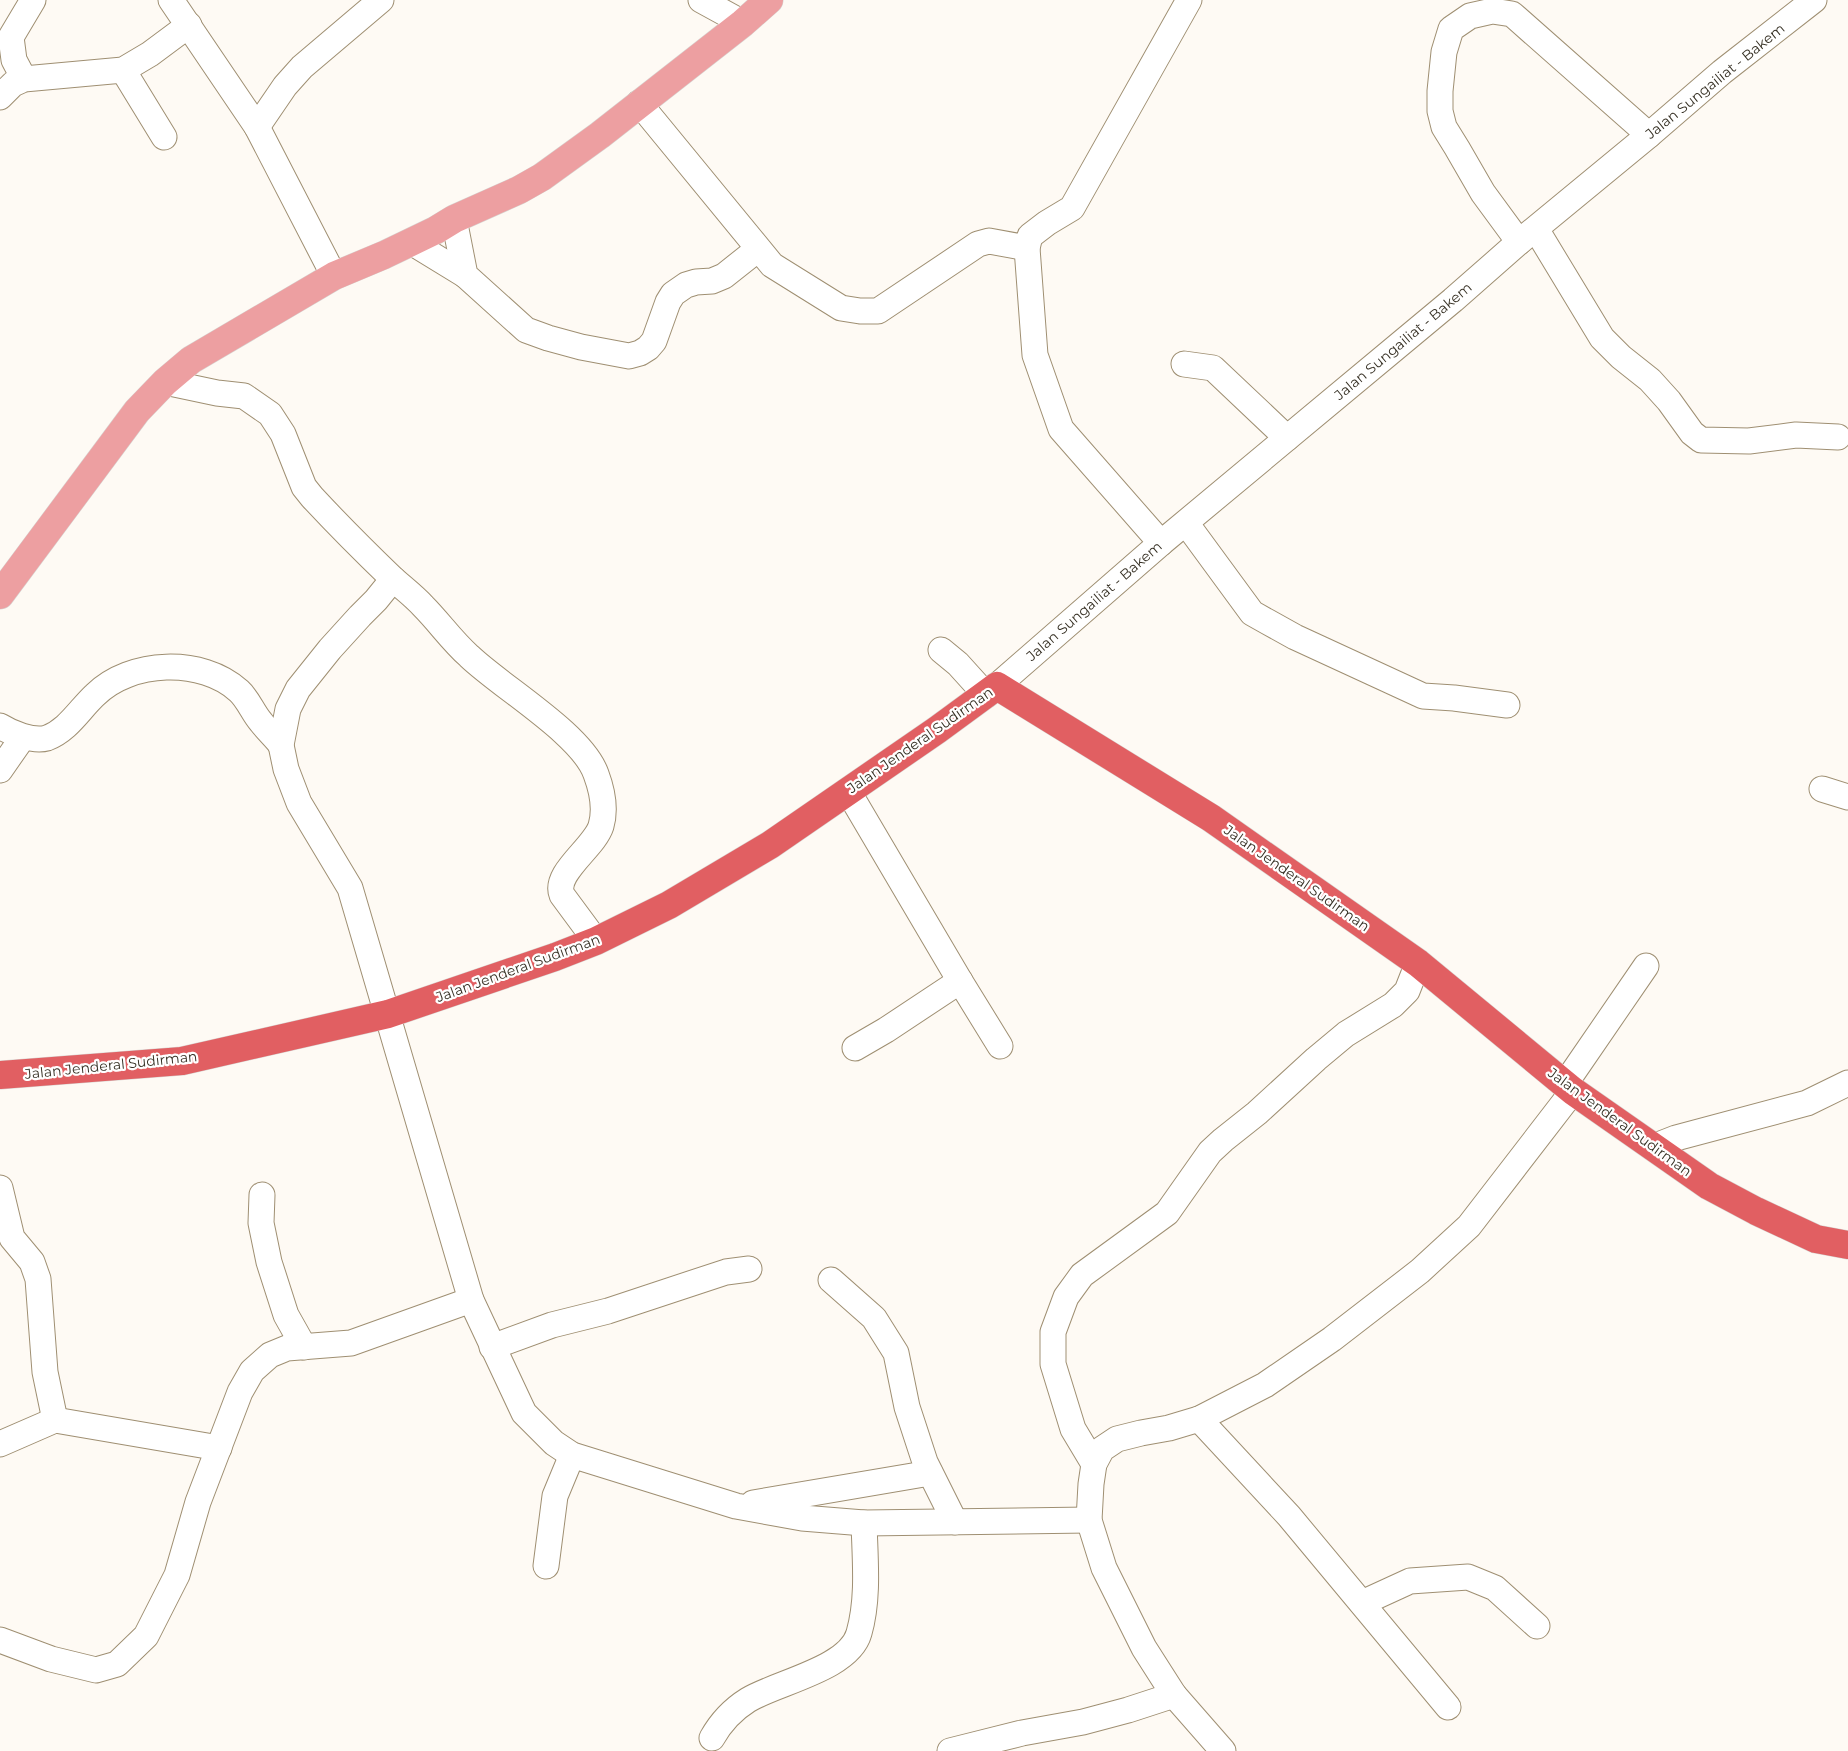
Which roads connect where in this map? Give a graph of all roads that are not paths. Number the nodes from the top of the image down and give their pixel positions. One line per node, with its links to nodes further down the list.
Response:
1 (33, 0): 11 (street)
2 (171, 0): 9 (street)
3 (381, 0): 14 (street)
4 (700, 0): 8 (street)
5 (769, 0): 8 (main road)
6 (1189, 0): 20 (street)
7 (1814, 0): 15 (street, Jalan Sungailiat - Bakem)
8 (743, 23): 13 (main road)
9 (189, 25): 10 (street); 14 (street)
10 (122, 70): 11 (street); 16 (street)
11 (24, 78): 12 (street)
12 (0, 97)
13 (639, 103): 17 (main road); 21 (street)
14 (257, 127): 23 (street)
15 (1649, 135): 18 (street, Jalan Sungailiat - Bakem); 18 (street)
16 (164, 138)
17 (454, 219): 19 (main road); 22 (street)
18 (1527, 235): 26 (street, Jalan Sungailiat - Bakem); 27 (street)
19 (411, 242): 22 (street); 23 (main road)
20 (1027, 248): 21 (street); 29 (street)
21 (758, 249): 22 (street)
22 (465, 275)
23 (334, 276): 25 (main road)
24 (1184, 364): 26 (street)
25 (165, 382): 30 (street); 31 (main road)
26 (1287, 438): 28 (street, Jalan Sungailiat - Bakem)
27 (1838, 438)
28 (1186, 523): 29 (street, Jalan Sungailiat - Bakem); 34 (street)
29 (1161, 543): 33 (street, Jalan Sungailiat - Bakem)
30 (393, 579): 37 (street); 42 (street)
31 (0, 594)
32 (941, 650): 33 (street)
33 (991, 690): 40 (highway, Jalan Jenderal Sudirman); 43 (highway, Jalan Jenderal Sudirman)
34 (1507, 705)
35 (0, 726): 36 (street)
36 (23, 737): 37 (street); 38 (street)
37 (281, 745): 46 (street)
38 (0, 770)
39 (1822, 789): 41 (street)
40 (848, 791): 42 (highway, Jalan Jenderal Sudirman); 45 (street)
41 (1848, 797)
42 (596, 941): 46 (highway, Jalan Jenderal Sudirman)
43 (1418, 963): 51 (highway, Jalan Jenderal Sudirman); 66 (street)
44 (1646, 966): 51 (street)
45 (960, 981): 47 (street); 48 (street)
46 (388, 1014): 49 (highway, Jalan Jenderal Sudirman); 58 (street)
47 (1000, 1046)
48 (855, 1048)
49 (0, 1075)
50 (1848, 1083): 52 (street)
51 (1569, 1087): 52 (highway, Jalan Jenderal Sudirman); 61 (street)
52 (1654, 1147): 55 (highway, Jalan Jenderal Sudirman)
53 (0, 1188): 62 (street)
54 (262, 1195): 59 (street)
55 (1848, 1245)
56 (749, 1269): 60 (street)
57 (831, 1280): 67 (street)
58 (470, 1300): 59 (street); 60 (street)
59 (304, 1347): 64 (street)
60 (492, 1347): 65 (street)
61 (1199, 1419): 66 (street); 73 (street)
62 (55, 1420): 63 (street); 64 (street)
63 (0, 1444)
64 (219, 1448): 75 (street)
65 (572, 1456): 68 (street); 72 (street)
66 (1094, 1464): 69 (street)
67 (930, 1473): 68 (street); 70 (street)
68 (736, 1506): 71 (street)
69 (1089, 1520): 70 (street); 76 (street)
70 (954, 1522): 71 (street)
71 (864, 1523): 78 (street)
72 (546, 1566)
73 (1362, 1603): 74 (street); 77 (street)
74 (1537, 1626)
75 (0, 1640)
76 (1174, 1695): 79 (street); 80 (street)
77 (1448, 1707)
78 (712, 1738)
79 (950, 1751)
80 (1223, 1751)

